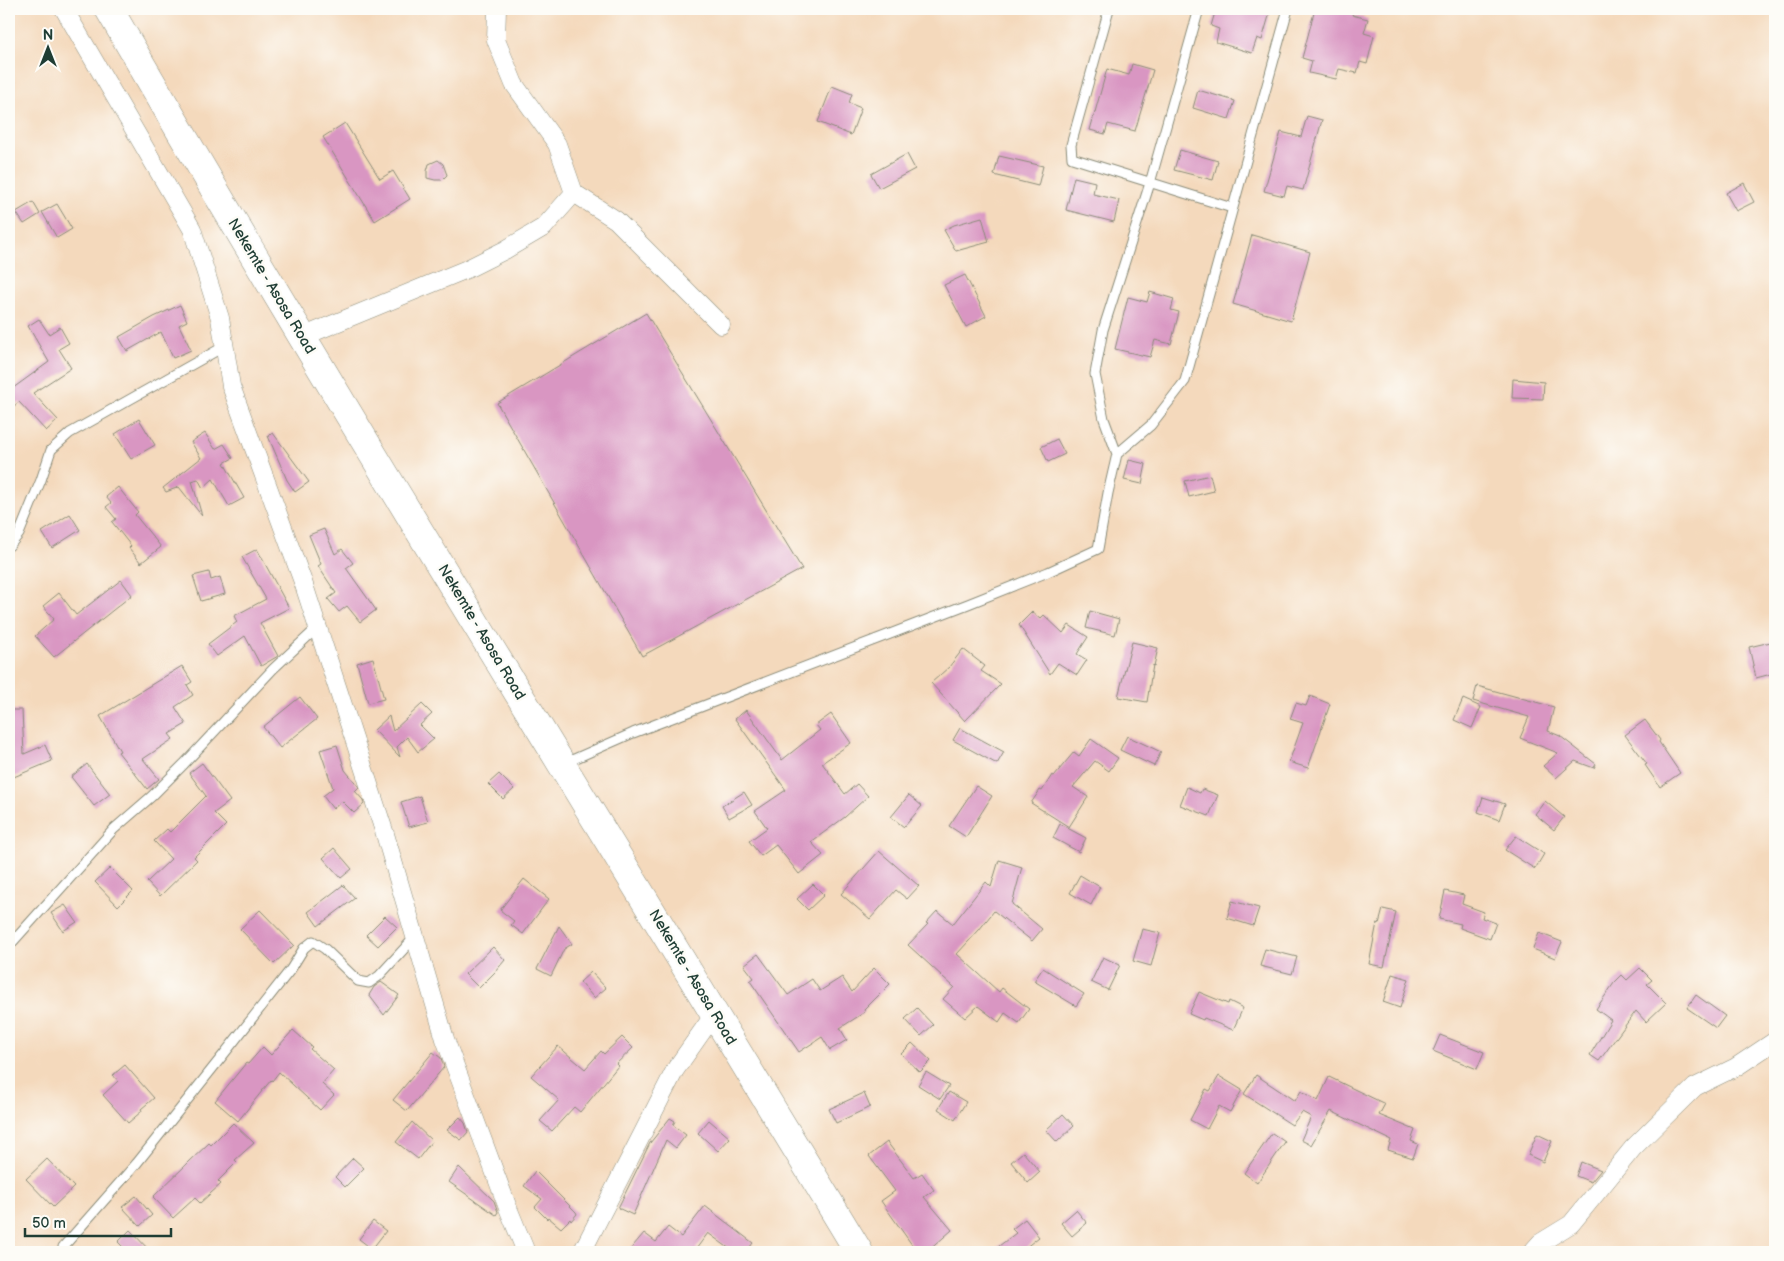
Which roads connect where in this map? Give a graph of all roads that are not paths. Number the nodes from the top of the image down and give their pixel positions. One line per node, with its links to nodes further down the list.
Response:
1 (64, 9): 12 (street)
2 (109, 9): 11 (highway, Nekemte - Asosa Road)
3 (497, 9): 8 (street)
4 (1109, 9): 7 (lane)
5 (1199, 9): 7 (lane)
6 (1288, 9): 9 (lane)
7 (1150, 183): 9 (lane); 13 (lane)
8 (574, 193): 10 (street); 11 (street)
9 (1232, 208): 13 (lane)
10 (721, 325)
11 (302, 337): 16 (highway, Nekemte - Asosa Road)
12 (225, 346): 14 (lane); 15 (street)
13 (1117, 454): 16 (lane)
14 (9, 546)
15 (318, 627): 17 (street); 18 (lane)
16 (563, 764): 19 (highway, Nekemte - Asosa Road)
17 (415, 937): 21 (lane); 22 (street)
18 (9, 946)
19 (715, 1014): 23 (street); 24 (highway, Nekemte - Asosa Road)
20 (1775, 1041): 25 (street)
21 (63, 1246)
22 (526, 1252)
23 (582, 1252)
24 (859, 1252)
25 (1532, 1252)

